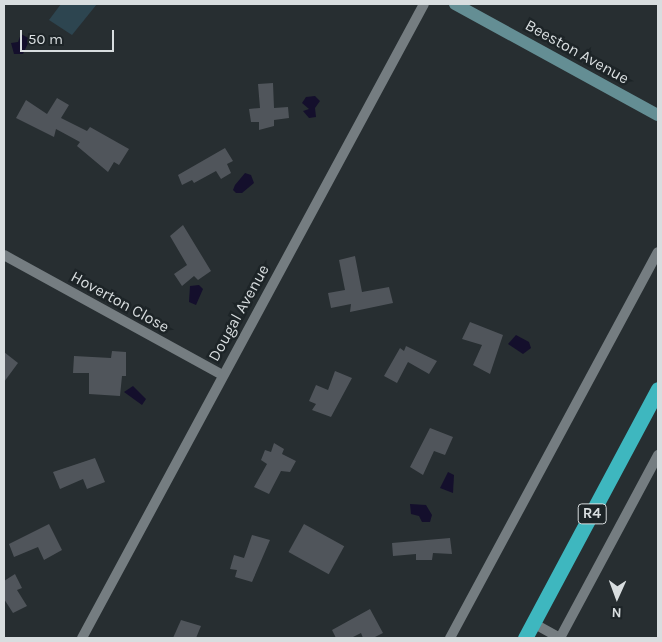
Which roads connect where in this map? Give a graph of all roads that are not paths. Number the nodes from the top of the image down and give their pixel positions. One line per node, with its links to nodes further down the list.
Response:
1 (424, 4): 6 (street, Dougal Avenue)
2 (455, 4): 3 (street, Beeston Avenue)
3 (658, 115)
4 (658, 252): 11 (street)
5 (4, 256): 6 (street, Hoverton Close)
6 (222, 375): 10 (street, Dougal Avenue)
7 (658, 389): 9 (highway, R4)
8 (658, 455): 13 (street)
9 (533, 623): 12 (highway, R4); 13 (street)
10 (82, 638)
11 (450, 638)
12 (525, 638)
13 (560, 638)

